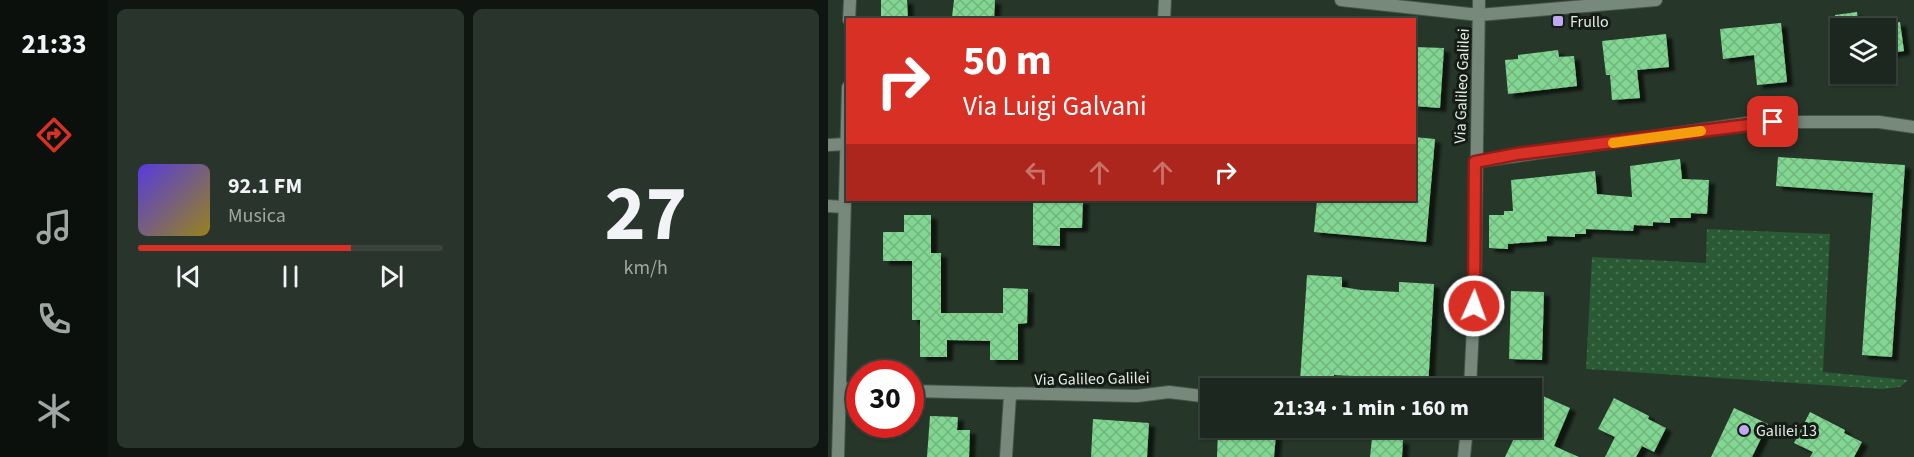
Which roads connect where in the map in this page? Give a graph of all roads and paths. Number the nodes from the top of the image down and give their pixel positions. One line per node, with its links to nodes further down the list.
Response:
1 (850, 0): 7 (street)
2 (1165, 0): 8 (street)
3 (1341, 0): 6 (street)
4 (1479, 0): 6 (street, Via Galileo Galilei)
5 (1656, 0): 6 (street)
6 (1479, 15): 12 (street, Via Galileo Galilei)
7 (849, 18)
8 (1164, 18)
9 (1914, 127): 12 (street)
10 (846, 144): 11 (street); 14 (street)
11 (828, 145)
12 (1475, 162): 15 (street, Via Galileo Galilei)
13 (828, 206): 14 (street)
14 (844, 207): 16 (street)
15 (1470, 378)
16 (840, 388): 17 (street); 22 (street)
17 (846, 388)
18 (924, 392): 19 (street, Via Galileo Galilei)
19 (1010, 395): 20 (street, Via Galileo Galilei); 23 (street)
20 (1200, 396)
21 (1466, 438): 24 (street)
22 (838, 457)
23 (1006, 457)
24 (1464, 457)

